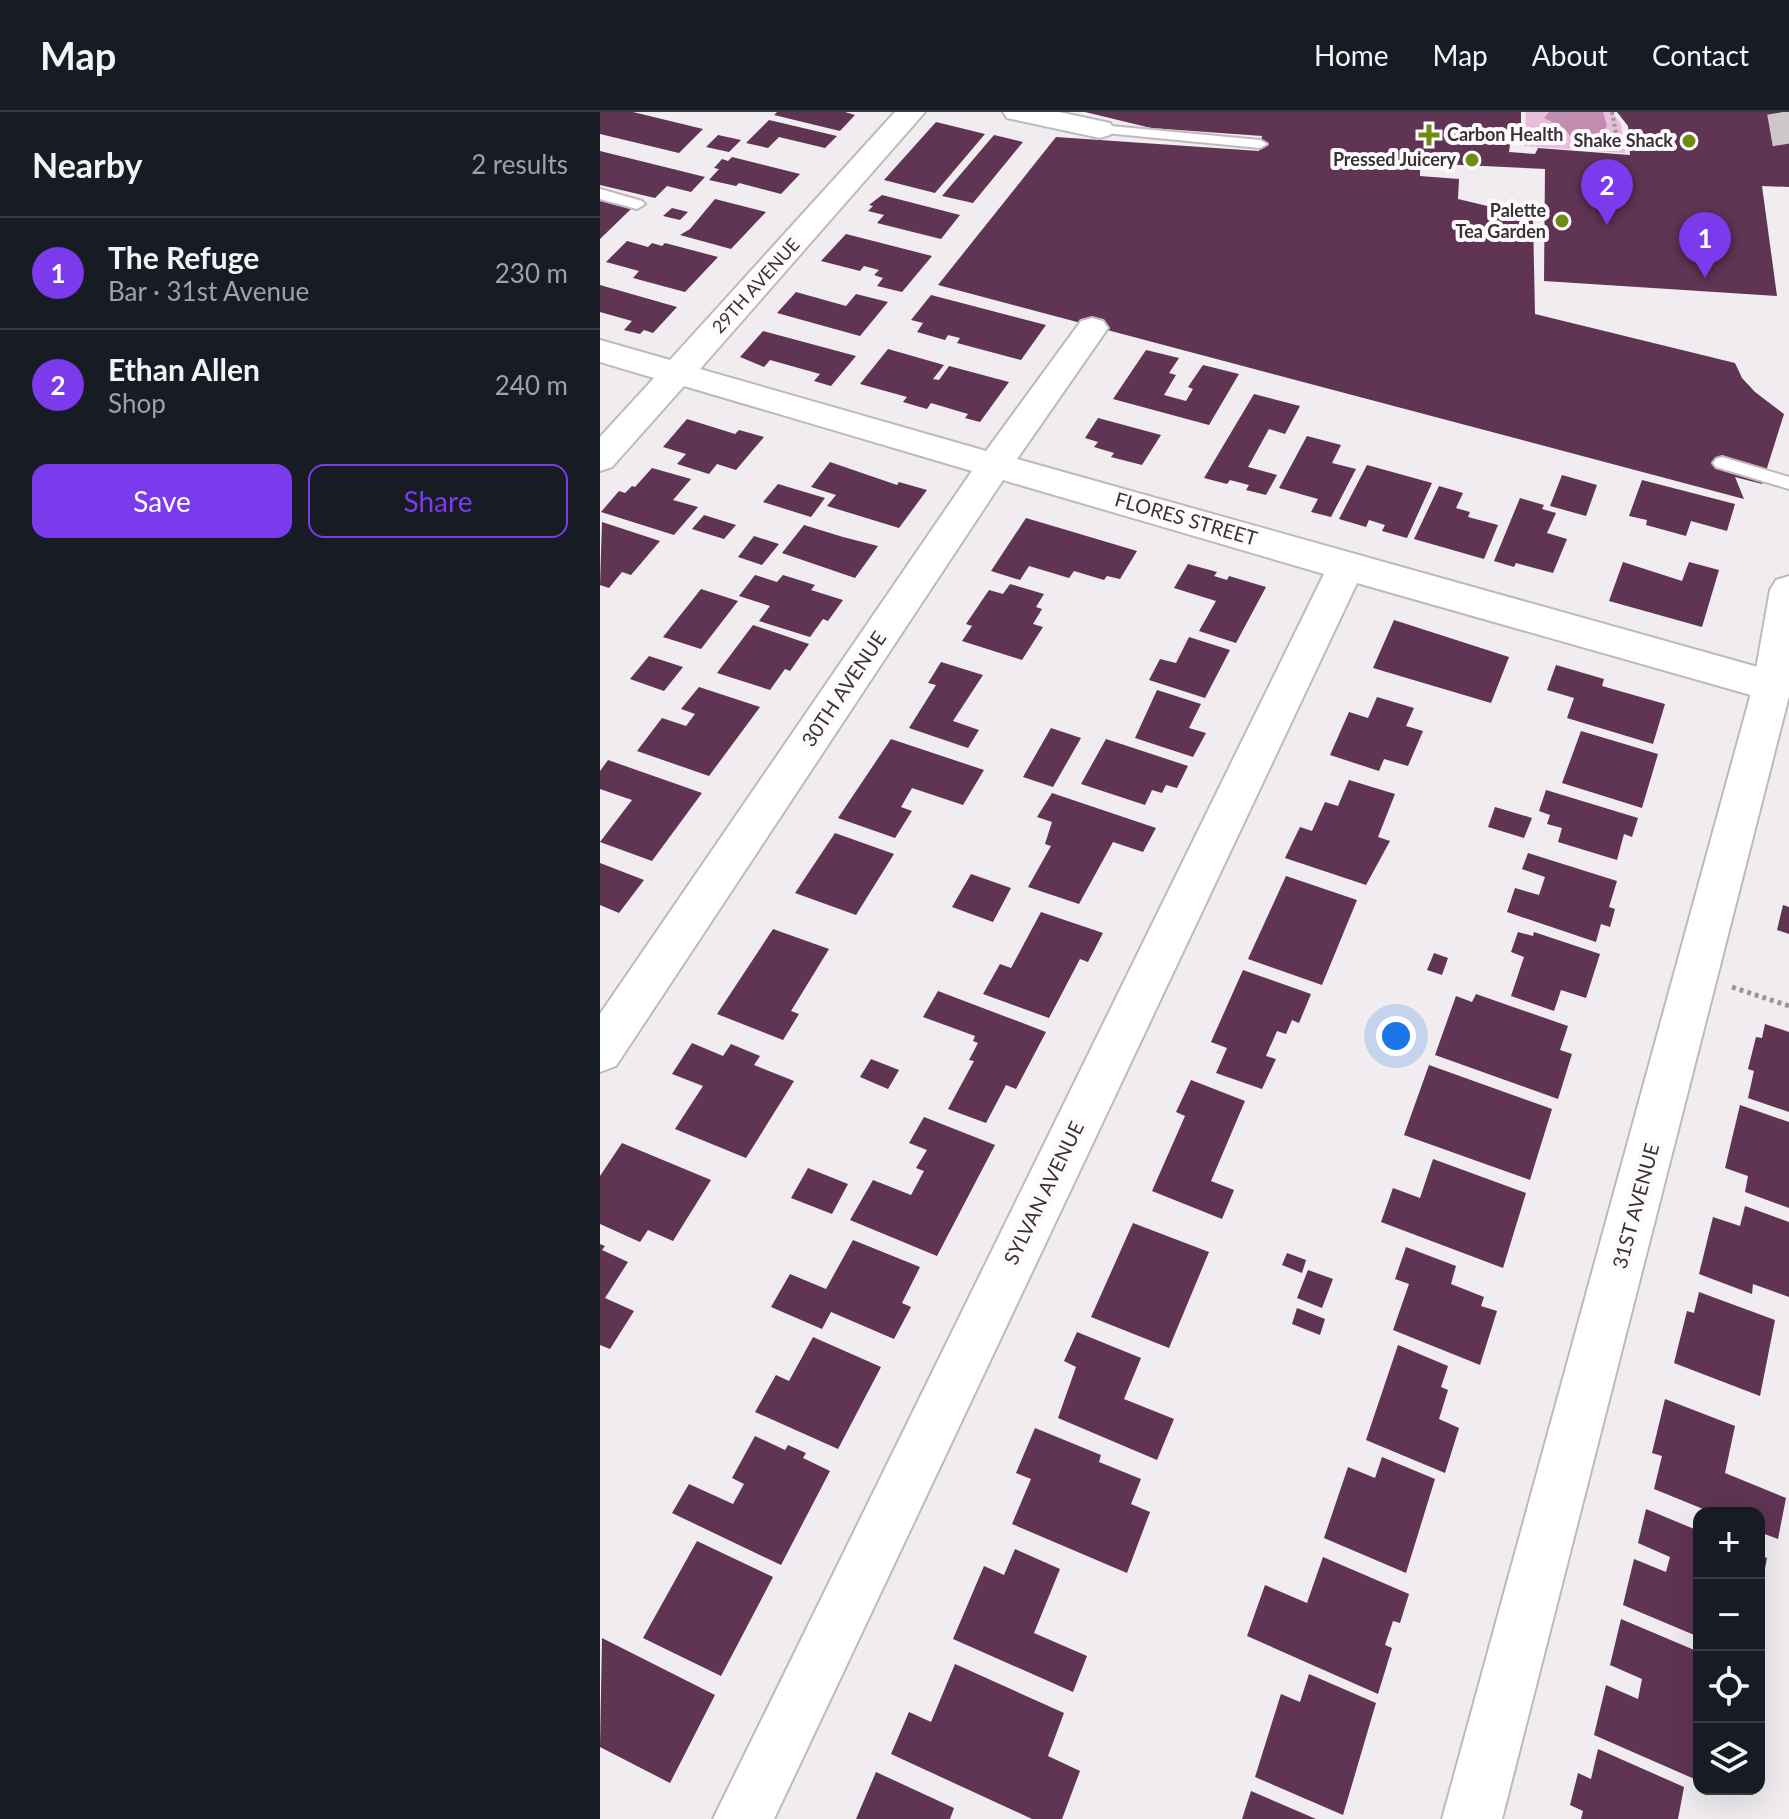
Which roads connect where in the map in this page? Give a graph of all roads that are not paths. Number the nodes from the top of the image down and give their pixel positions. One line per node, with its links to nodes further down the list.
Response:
1 (911, 112): 9 (street, 29TH AVENUE)
2 (1017, 112): 3 (street)
3 (1105, 132): 4 (lane)
4 (1260, 144)
5 (600, 194): 6 (lane)
6 (637, 204)
7 (1092, 328): 11 (street, 30TH AVENUE)
8 (600, 351): 9 (street, FLORES STREET)
9 (679, 374): 10 (street, 29TH AVENUE); 11 (street, FLORES STREET)
10 (600, 459)
11 (996, 463): 14 (street, FLORES STREET); 17 (street, 30TH AVENUE)
12 (1722, 463): 13 (lane)
13 (1789, 483)
14 (1346, 567): 16 (street, FLORES STREET); 18 (street, SYLVAN AVENUE)
15 (1789, 590): 16 (street, 31ST AVENUE)
16 (1772, 686): 19 (street, 31ST AVENUE)
17 (600, 1052)
18 (743, 1819)
19 (1472, 1819)

